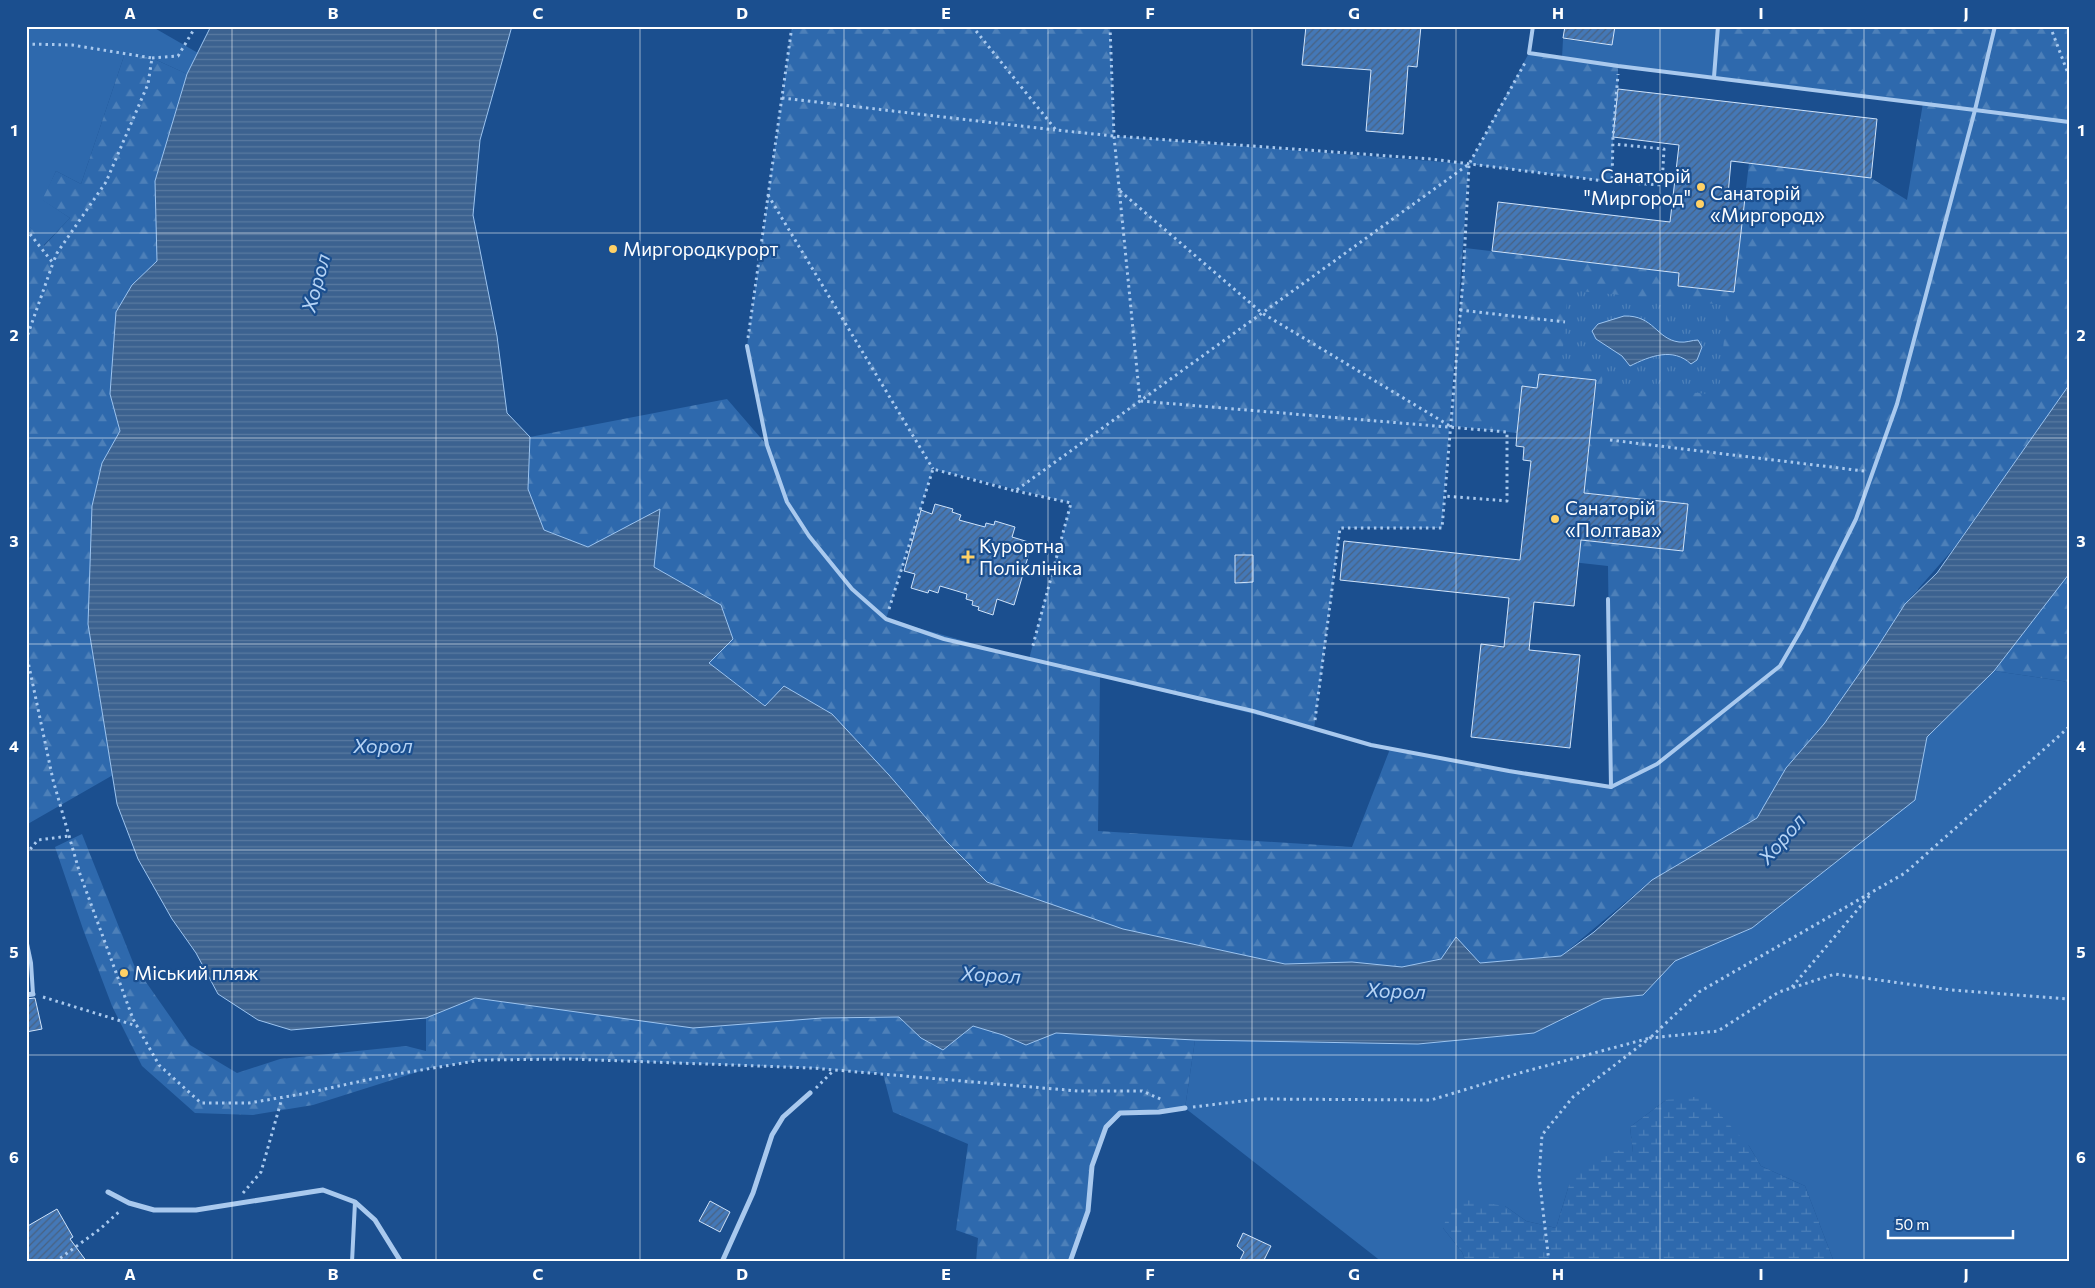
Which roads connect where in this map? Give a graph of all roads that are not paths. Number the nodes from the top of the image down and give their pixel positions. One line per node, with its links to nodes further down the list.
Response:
1 (1533, 26): 4 (lane)
2 (1718, 26): 4 (lane)
3 (1996, 26): 5 (lane)
4 (1714, 77): 5 (lane)
5 (1975, 110): 6 (lane); 9 (lane)
6 (2069, 122)
7 (747, 346): 9 (lane)
8 (1608, 599): 9 (lane)
9 (1611, 787)
10 (26, 940): 11 (lane)
11 (33, 994): 12 (street)
12 (26, 995)
13 (810, 1093): 19 (street)
14 (1185, 1108): 20 (street)
15 (108, 1192): 16 (street)
16 (356, 1202): 17 (lane); 18 (street)
17 (352, 1262)
18 (401, 1262)
19 (722, 1262)
20 (1070, 1262)

